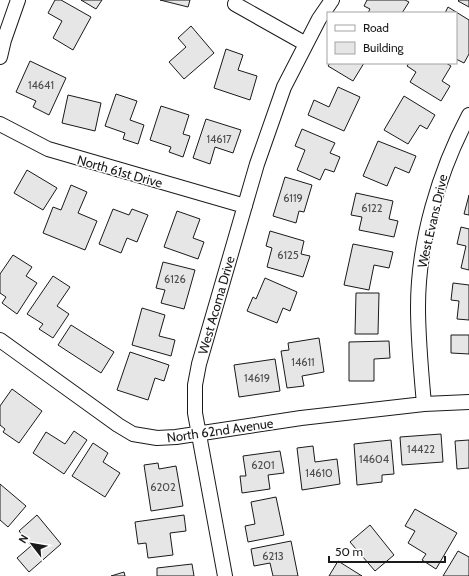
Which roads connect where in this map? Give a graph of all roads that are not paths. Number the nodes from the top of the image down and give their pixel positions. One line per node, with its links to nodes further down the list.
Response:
1 (18, 0): 5 (street)
2 (332, 0): 4 (street, West Acoma Drive)
3 (235, 4): 4 (street)
4 (306, 44): 8 (street, West Acoma Drive)
5 (0, 57)
6 (469, 115): 11 (street, West Evans Drive)
7 (0, 124): 8 (street, North 61st Drive)
8 (245, 206): 12 (street, West Acoma Drive)
9 (0, 340): 12 (street, North 62nd Avenue)
10 (469, 402): 11 (street, North 62nd Avenue)
11 (424, 404): 12 (street, North 62nd Avenue)
12 (199, 433): 13 (street, West Acoma Drive)
13 (225, 576)

